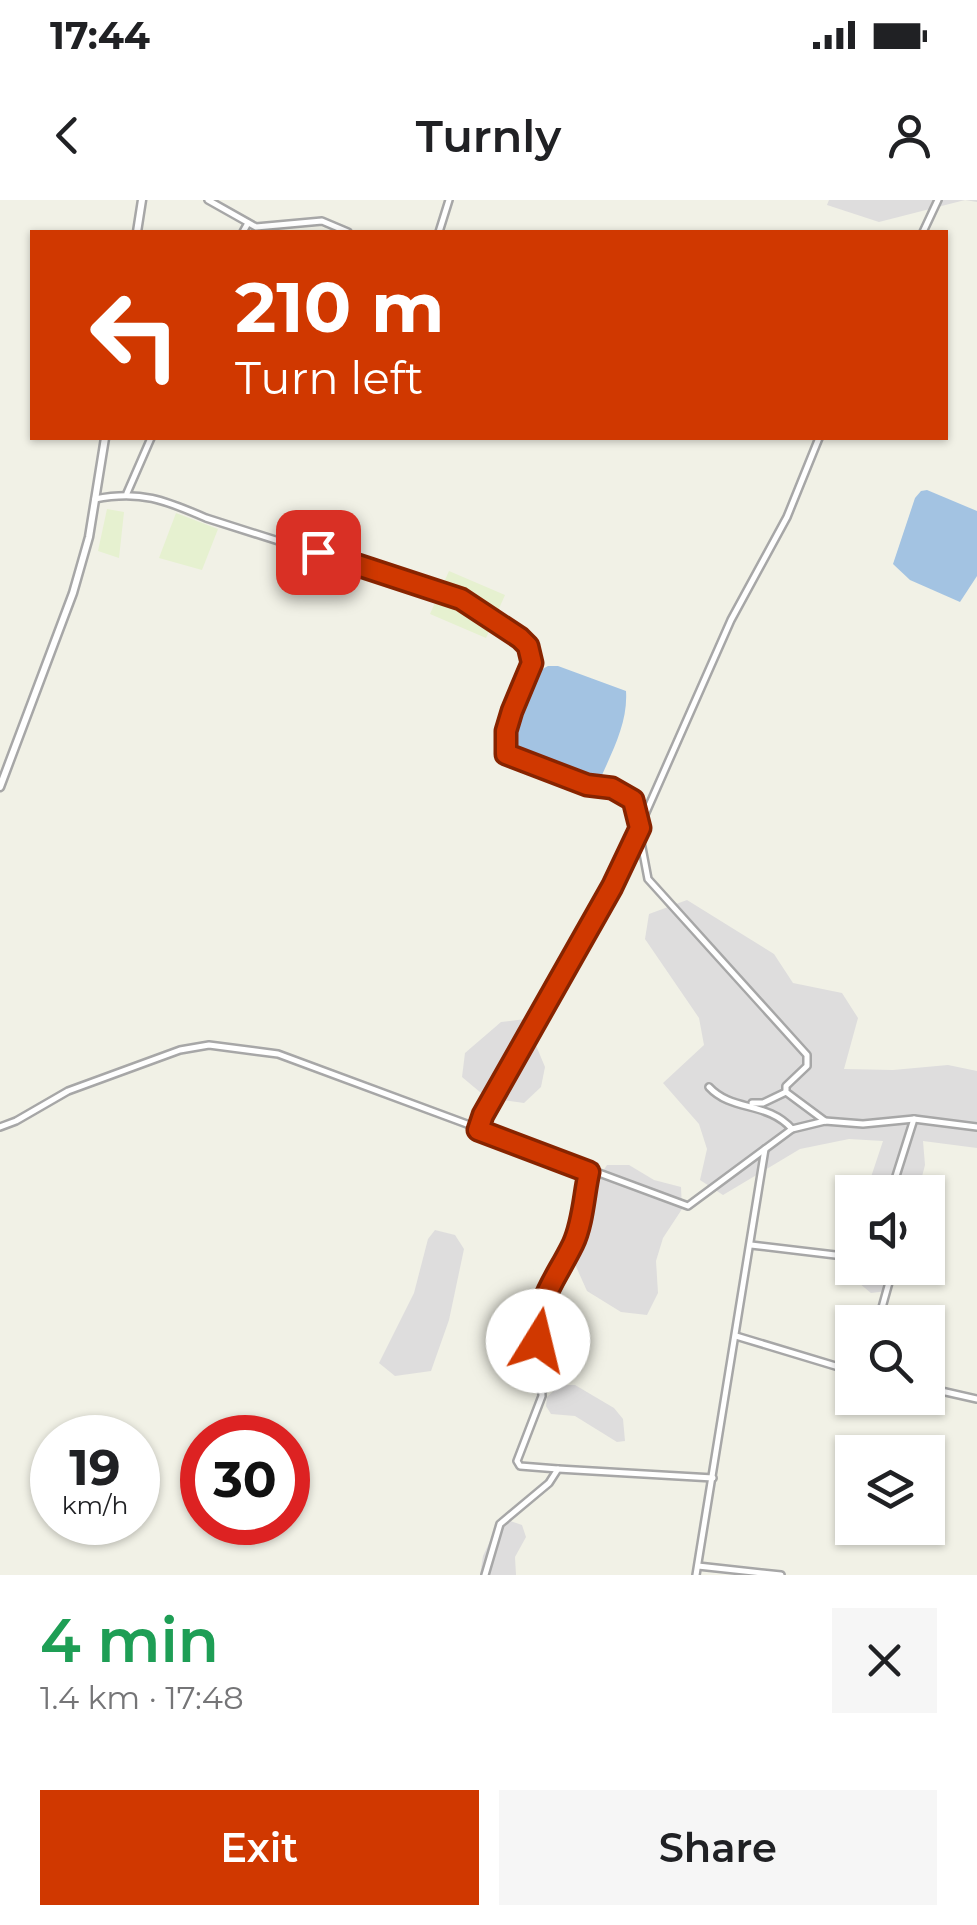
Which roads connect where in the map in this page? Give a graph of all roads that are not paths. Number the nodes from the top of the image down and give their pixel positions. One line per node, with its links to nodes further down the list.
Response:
1 (142, 200): 6 (street)
2 (208, 200): 5 (street)
3 (450, 200): 9 (street)
4 (938, 200): 10 (street)
5 (248, 223): 7 (street); 8 (street)
6 (137, 230)
7 (244, 230)
8 (343, 230)
9 (439, 230)
10 (924, 230)
11 (104, 440): 15 (street)
12 (150, 440): 14 (street)
13 (818, 440): 17 (street)
14 (127, 493): 15 (street); 17 (street)
15 (95, 499): 16 (street)
16 (0, 788)
17 (640, 828): 19 (street); 26 (street)
18 (708, 1087): 20 (street)
19 (786, 1092): 20 (street); 22 (street)
20 (739, 1104): 25 (street)
21 (914, 1119): 22 (street); 24 (street); 29 (street)
22 (825, 1120): 25 (street)
23 (0, 1127): 26 (street)
24 (977, 1128)
25 (792, 1129): 27 (street)
26 (478, 1130): 28 (street)
27 (765, 1148): 28 (street); 30 (street)
28 (589, 1172): 36 (street)
29 (896, 1175)
30 (751, 1245): 31 (street); 32 (street)
31 (835, 1255)
32 (736, 1336): 33 (street); 37 (street)
33 (835, 1366)
34 (945, 1392): 35 (street)
35 (977, 1400)
36 (558, 1469): 37 (street); 39 (street)
37 (713, 1478): 38 (street)
38 (698, 1566): 40 (street); 41 (street)
39 (484, 1575)
40 (696, 1575)
41 (781, 1575)

